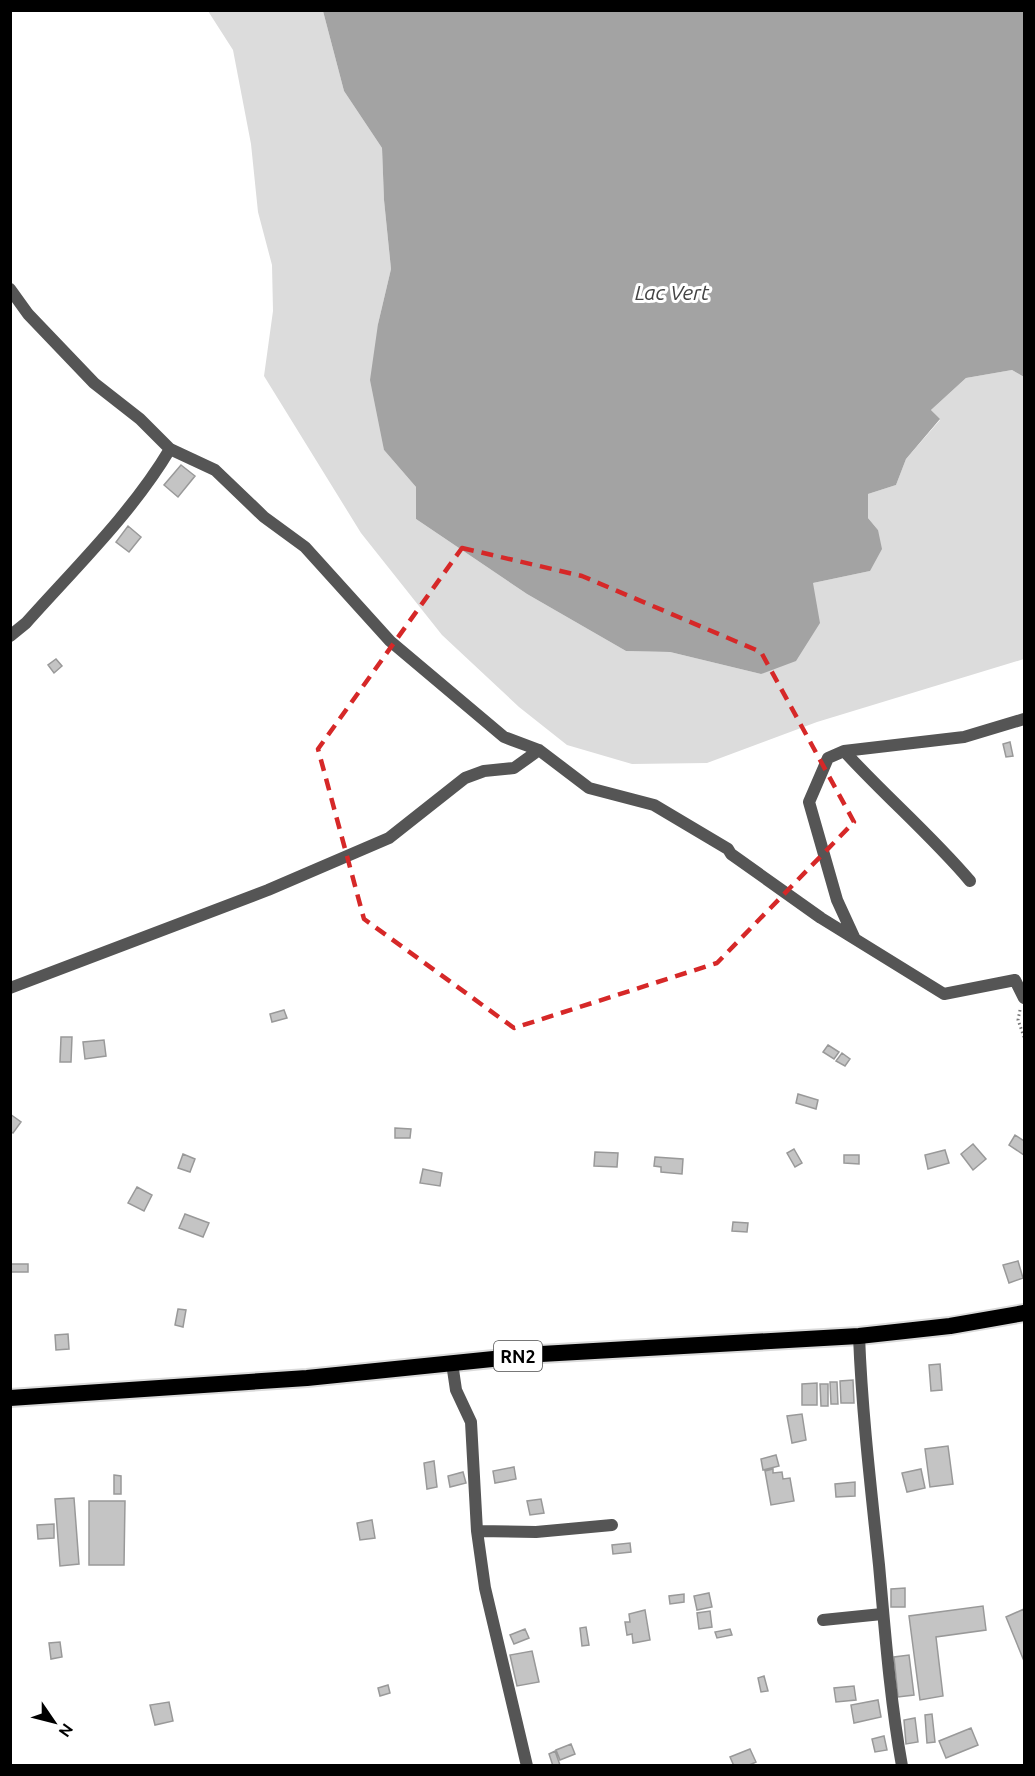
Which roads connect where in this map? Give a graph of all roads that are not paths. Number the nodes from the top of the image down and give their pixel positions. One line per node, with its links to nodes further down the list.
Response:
1 (10, 289): 2 (street)
2 (170, 449): 3 (street); 5 (street)
3 (10, 636)
4 (1024, 719): 6 (street)
5 (539, 750): 8 (street); 9 (street)
6 (844, 751): 7 (street); 8 (street)
7 (970, 881)
8 (854, 937): 10 (street)
9 (10, 988)
10 (1024, 998)
11 (1024, 1313): 12 (highway, RN2)
12 (859, 1336): 13 (highway, RN2); 17 (street)
13 (452, 1363): 14 (highway, RN2); 16 (street)
14 (10, 1398)
15 (612, 1525): 16 (street)
16 (477, 1531): 19 (street)
17 (882, 1614): 18 (street); 20 (street)
18 (823, 1620)
19 (526, 1766)
20 (902, 1766)

